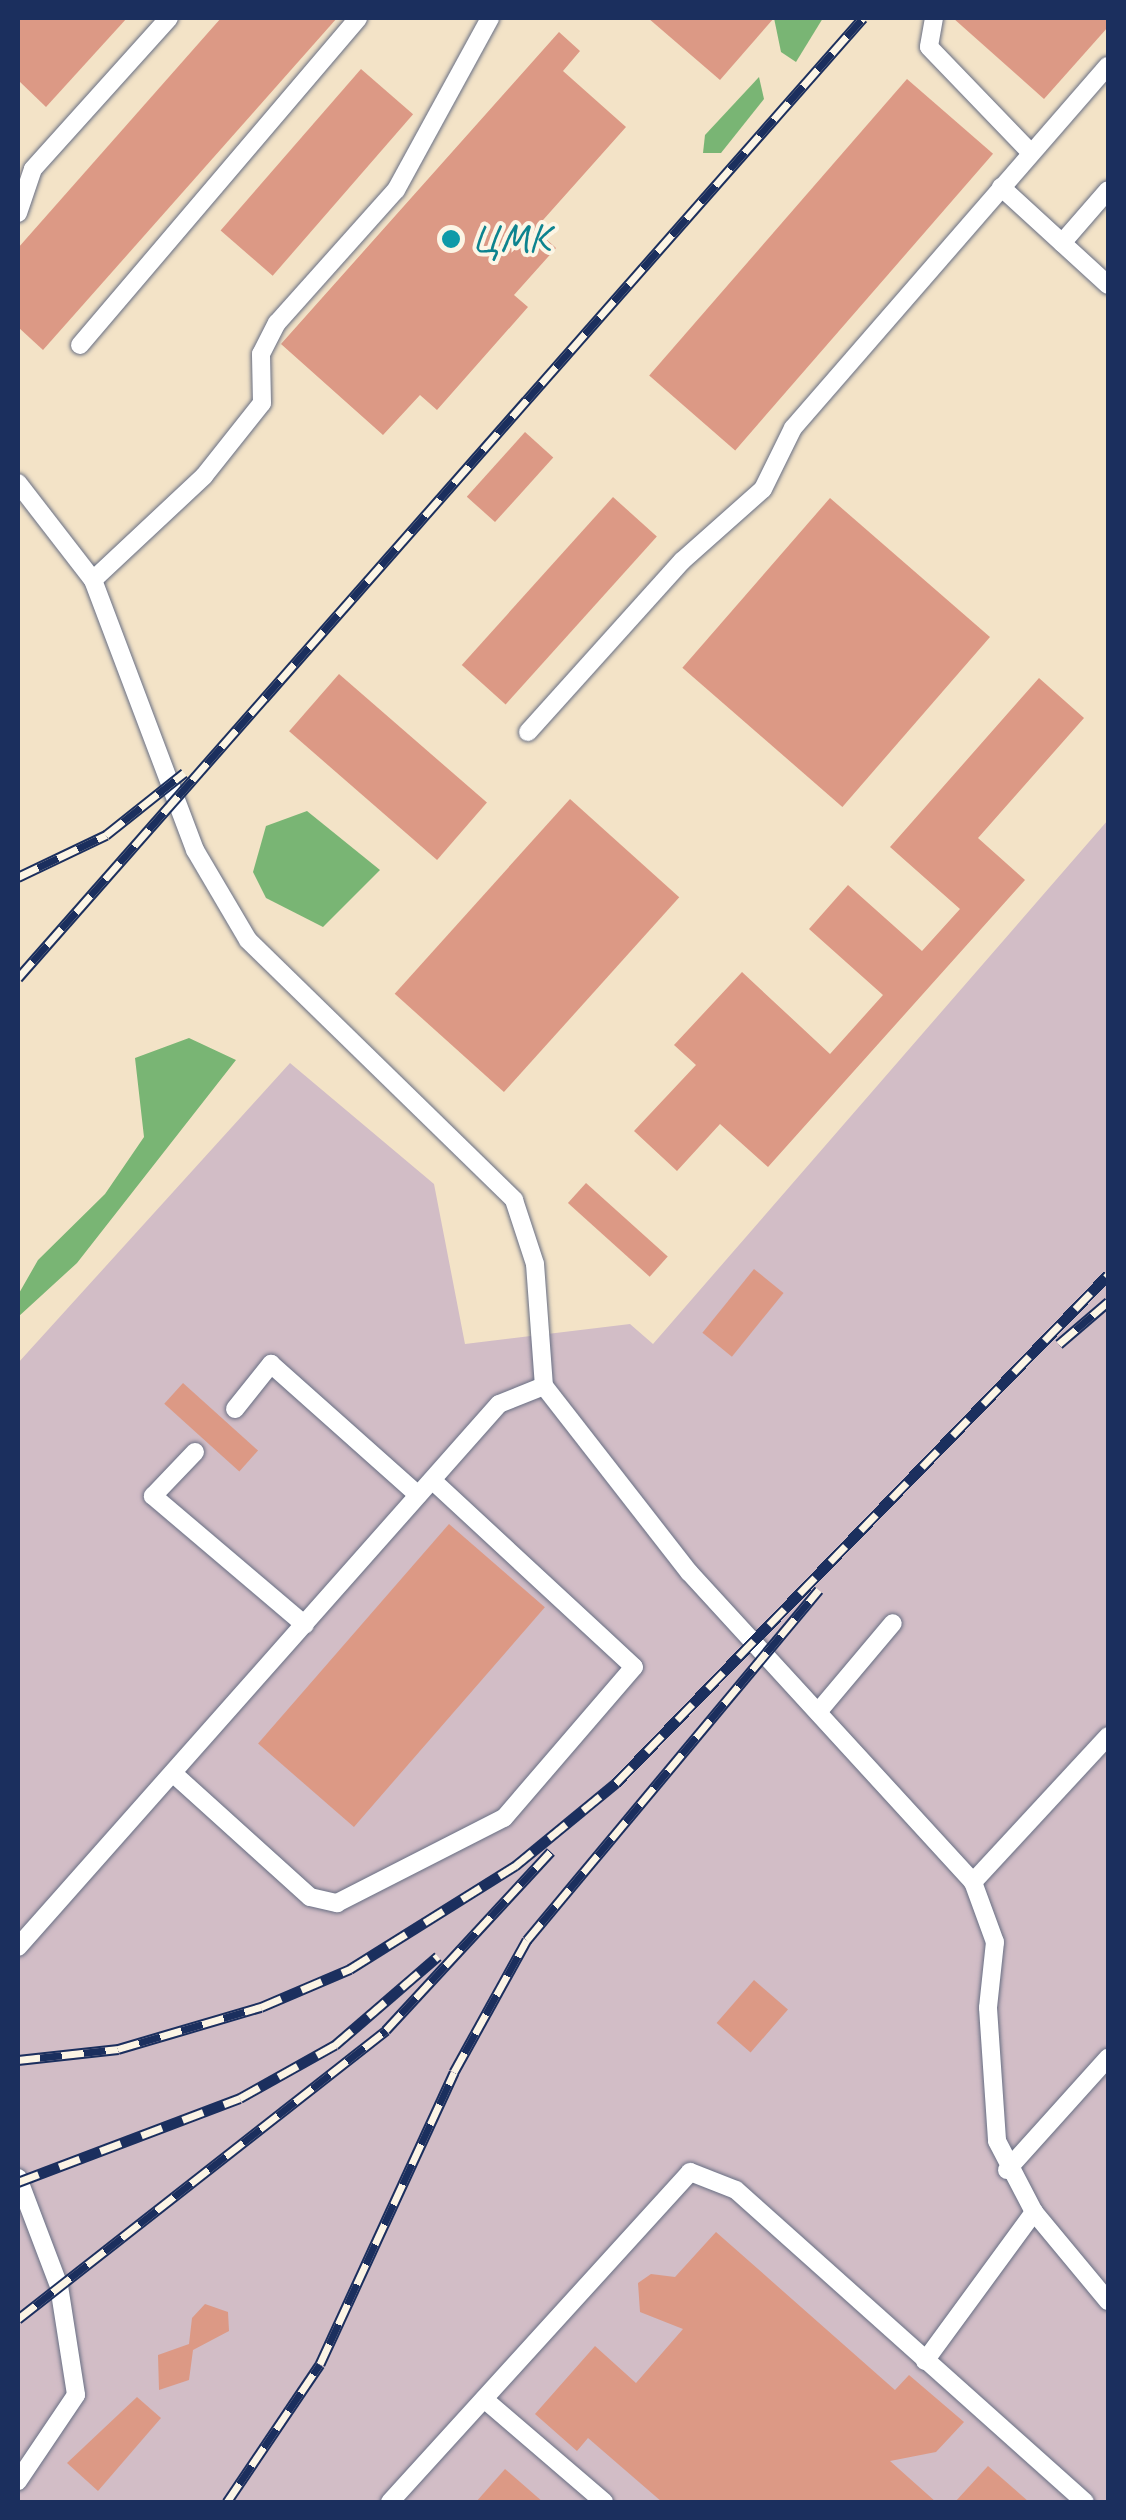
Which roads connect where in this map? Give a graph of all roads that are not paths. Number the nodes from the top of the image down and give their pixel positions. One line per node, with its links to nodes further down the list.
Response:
1 (169, 18): 8 (lane)
2 (358, 18): 14 (lane)
3 (490, 18): 16 (lane)
4 (934, 18): 6 (lane)
5 (1108, 66): 6 (lane)
6 (1030, 151): 9 (lane)
7 (18, 156): 8 (lane)
8 (32, 169): 11 (lane)
9 (1001, 188): 12 (lane); 17 (lane)
10 (1108, 190): 12 (lane)
11 (18, 213)
12 (1062, 243): 13 (lane)
13 (1105, 276)
14 (80, 345)
15 (18, 482): 16 (lane)
16 (93, 580): 18 (lane)
17 (528, 732)
18 (544, 1386): 21 (lane); 25 (lane)
19 (236, 1409): 22 (lane)
20 (195, 1452): 24 (lane)
21 (432, 1480): 22 (lane); 27 (lane)
22 (418, 1495): 24 (lane)
23 (893, 1623): 25 (lane)
24 (305, 1625): 27 (lane)
25 (818, 1712): 28 (lane)
26 (1108, 1736): 28 (lane)
27 (175, 1774): 29 (lane)
28 (973, 1882): 31 (lane)
29 (18, 1948)
30 (1106, 2067): 31 (lane)
31 (1006, 2170): 33 (lane)
32 (18, 2178): 37 (lane)
33 (1034, 2212): 34 (lane); 35 (lane)
34 (1108, 2301)
35 (925, 2362): 36 (lane); 40 (lane)
36 (484, 2399): 38 (lane); 39 (lane)
37 (18, 2482)
38 (390, 2502)
39 (604, 2502)
40 (1085, 2502)

